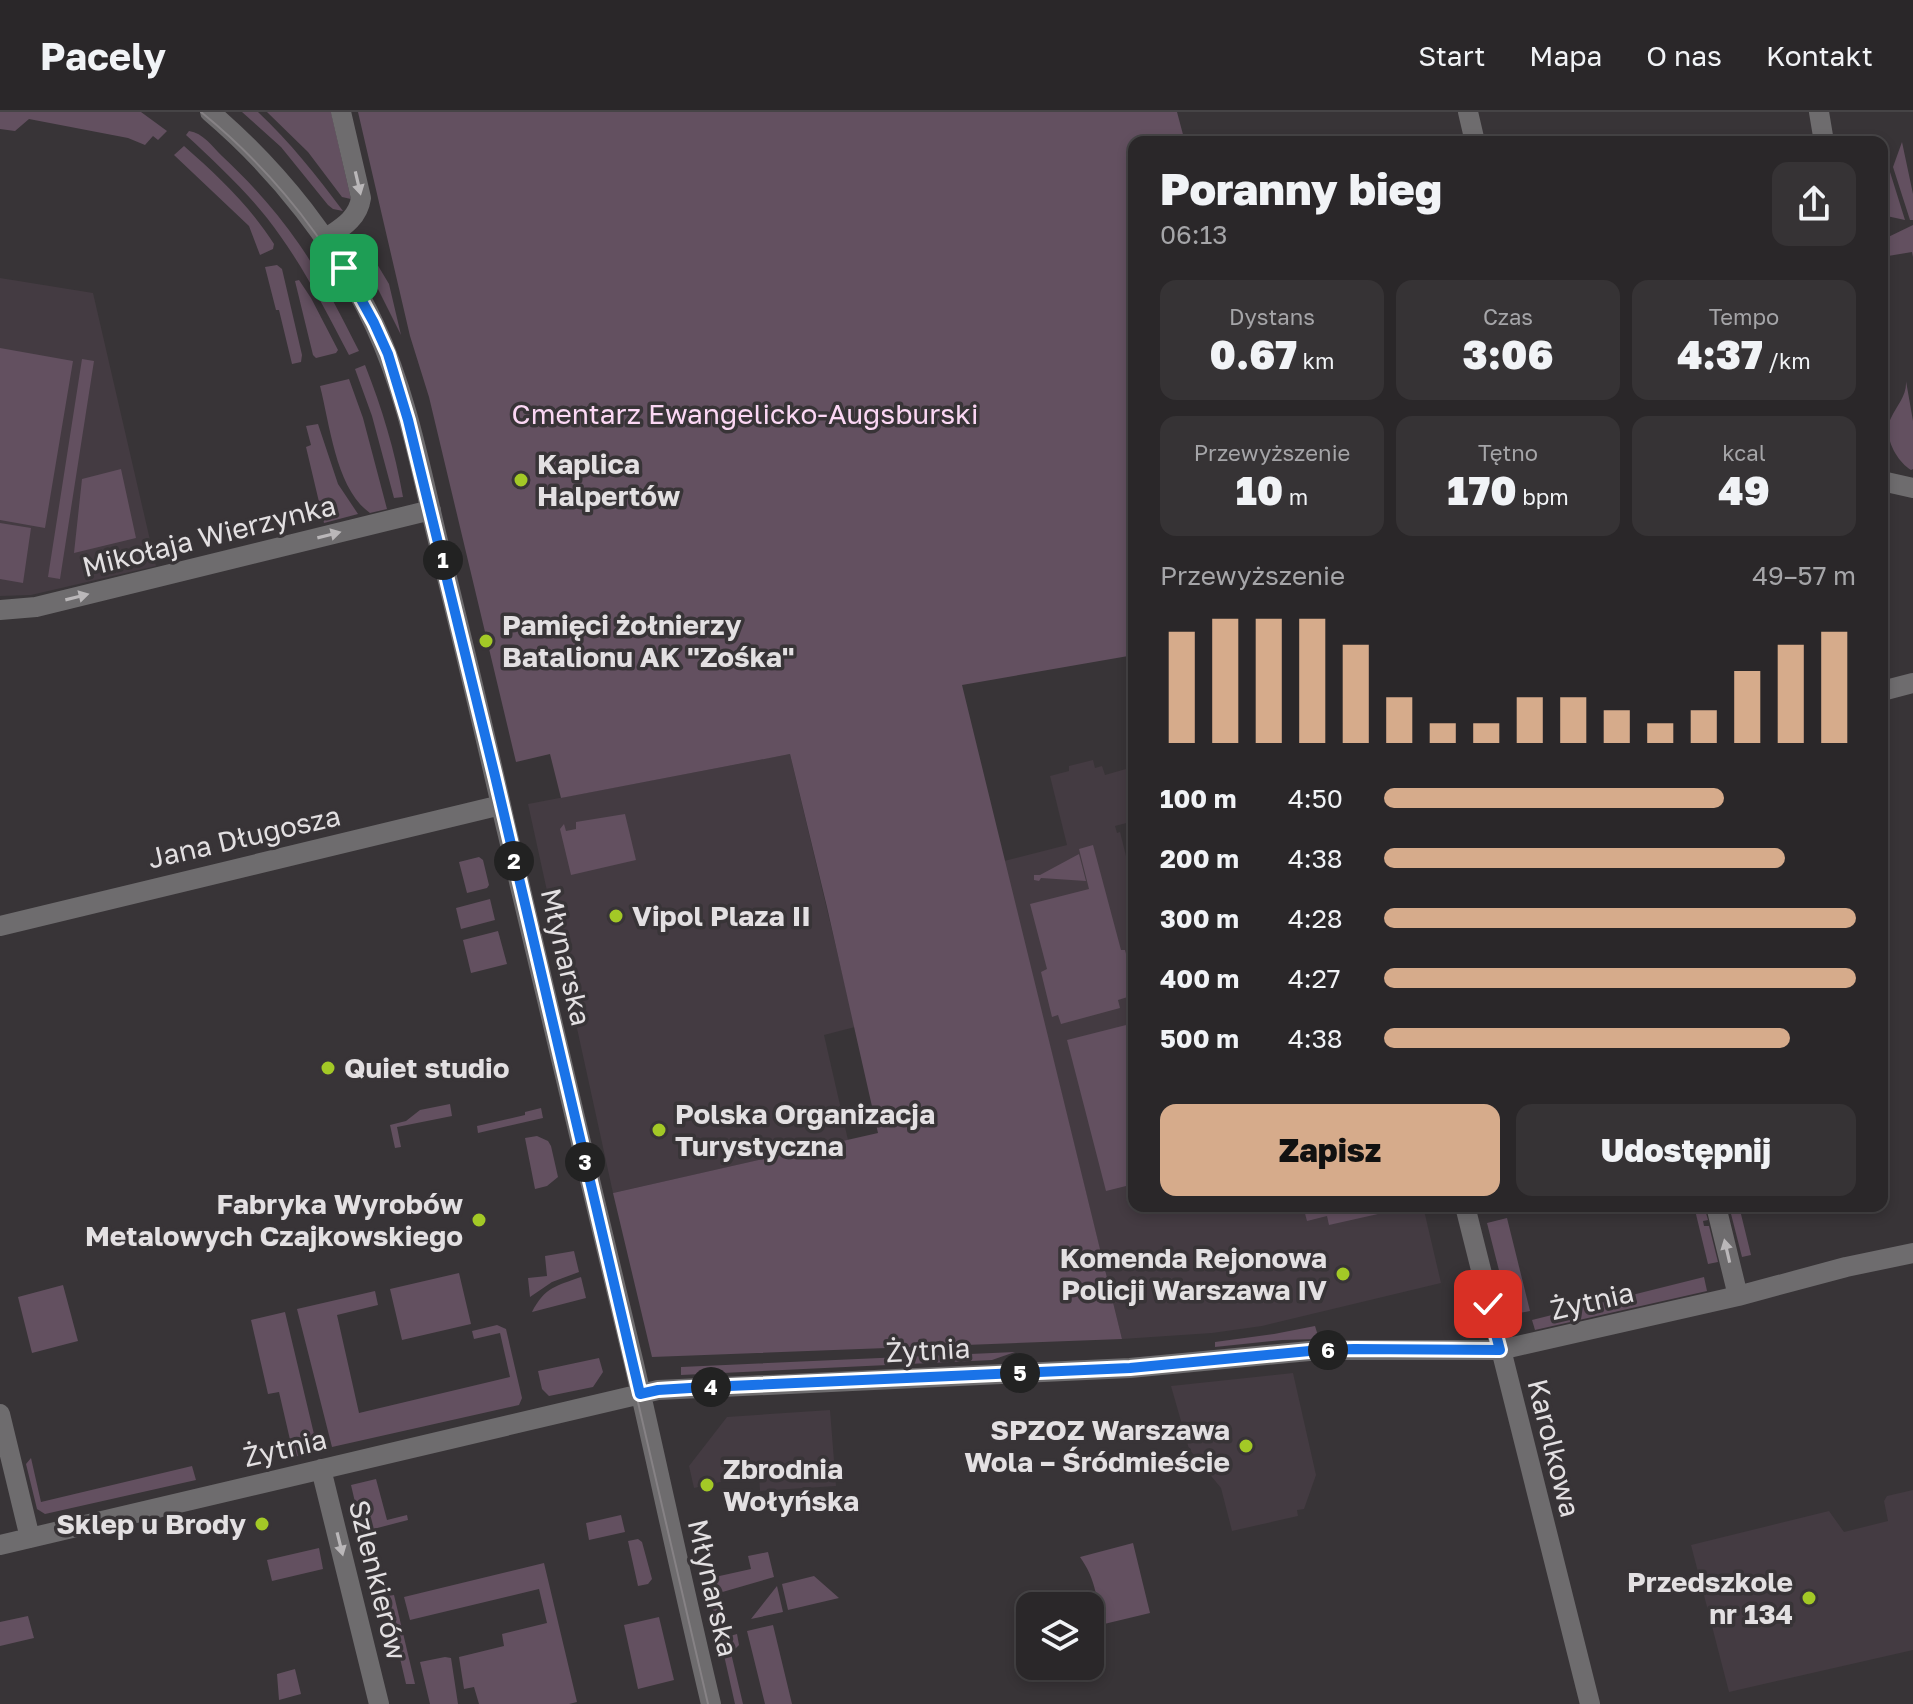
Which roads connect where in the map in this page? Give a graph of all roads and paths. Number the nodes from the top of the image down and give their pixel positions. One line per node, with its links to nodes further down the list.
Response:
1 (210, 112): 7 (street, Młynarska)
2 (341, 112): 7 (street, one-way to 7)
3 (1468, 112): 5 (street)
4 (1819, 112): 6 (street)
5 (1474, 136)
6 (1823, 136)
7 (325, 239): 10 (street, Młynarska)
8 (1888, 482): 9 (street)
9 (1913, 488)
10 (431, 510): 11 (street, Mikołaja Wierzynka, one-way to 10); 14 (street, Młynarska)
11 (0, 610)
12 (1913, 683): 13 (street)
13 (1888, 689)
14 (501, 805): 15 (street, Jana Długosza); 21 (street, Młynarska)
15 (0, 926)
16 (1466, 1212): 20 (street, Karolkowa)
17 (1717, 1212): 19 (street, one-way to 17)
18 (1913, 1253): 19 (street, Żytnia)
19 (1738, 1296): 20 (street, Żytnia)
20 (1500, 1350): 21 (street, Żytnia); 28 (street, Karolkowa)
21 (640, 1394): 23 (street, Żytnia); 27 (street, Młynarska)
22 (0, 1414): 24 (street)
23 (321, 1469): 24 (street, Żytnia); 26 (street, Szlenkierów, one-way to 26)
24 (30, 1538): 25 (street, Żytnia)
25 (0, 1545)
26 (379, 1704)
27 (711, 1704)
28 (1590, 1704)

